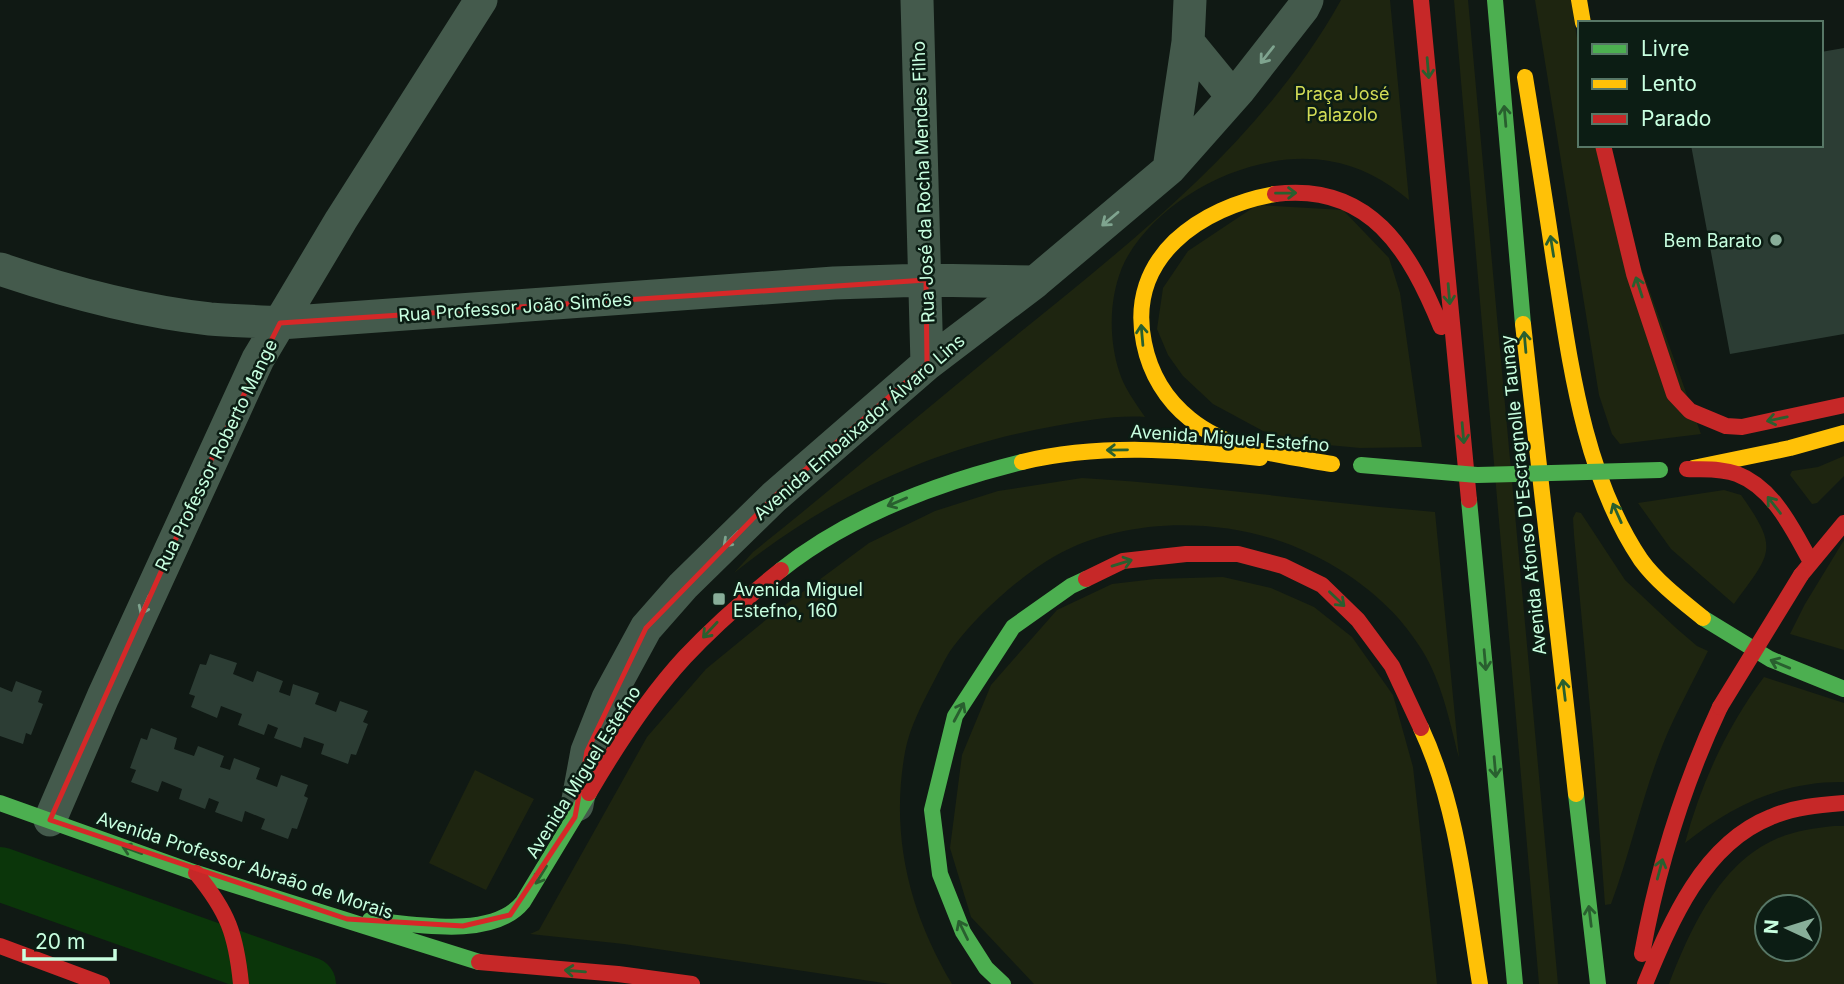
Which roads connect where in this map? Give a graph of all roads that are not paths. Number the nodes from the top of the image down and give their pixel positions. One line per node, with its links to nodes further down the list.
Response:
1 (481, 0): 17 (street, Rua Professor Roberto Mange)
2 (917, 0): 15 (street, Rua José da Rocha Mendes Filho)
3 (1190, 0): 9 (street)
4 (1307, 0): 11 (street, Avenida Embaixador Álvaro Lins, one-way to 11)
5 (1422, 0): 19 (main road, one-way to 19)
6 (1495, 0): 42 (main road, Avenida Afonso D'Escragnolle Taunay, one-way to 6)
7 (1579, 0): 8 (main road)
8 (1583, 21)
9 (1188, 42): 11 (street); 13 (street)
10 (1523, 66): 26 (main road, one-way to 10)
11 (1239, 90): 13 (street, Avenida Embaixador Álvaro Lins)
12 (1603, 147): 20 (main road, one-way to 12)
13 (1169, 169): 16 (street, Avenida Embaixador Álvaro Lins, one-way to 16)
14 (0, 269): 17 (street, Rua Professor João Simões)
15 (926, 280): 16 (street, Rua Professor João Simões); 17 (street, Rua Professor João Simões); 18 (street, Rua José da Rocha Mendes Filho)
16 (1035, 282): 18 (street, Avenida Embaixador Álvaro Lins)
17 (280, 323): 30 (street, Rua Professor Roberto Mange, one-way to 30)
18 (927, 363): 29 (street, Avenida Embaixador Álvaro Lins, one-way to 29)
19 (1456, 365): 22 (main road, one-way to 19); 41 (main road, one-way to 41)
20 (1844, 405)
21 (1844, 433): 23 (main road, Avenida Miguel Estefno)
22 (1332, 464): 23 (main road, Avenida Miguel Estefno, bridge); 29 (main road, Avenida Miguel Estefno, one-way to 29)
23 (1687, 469): 25 (main road, one-way to 23)
24 (1844, 523): 25 (main road)
25 (1811, 562): 43 (main road, one-way to 25, bridge)
26 (1844, 689)
27 (0, 803): 30 (main road, Avenida Professor Abraão de Morais)
28 (1844, 803): 44 (main road)
29 (575, 817): 32 (main road, Avenida Miguel Estefno, one-way to 32)
30 (50, 820): 31 (main road, Avenida Professor Abraão de Morais, one-way to 30)
31 (196, 873): 32 (main road, Avenida Professor Abraão de Morais); 36 (main road)
32 (346, 919): 34 (main road, Avenida Professor Abraão de Morais)
33 (0, 946): 35 (main road)
34 (479, 962): 37 (main road); 38 (main road, one-way to 34)
35 (102, 984)
36 (240, 984)
37 (537, 984)
38 (692, 984)
39 (1003, 984): 40 (main road, one-way to 40)
40 (1480, 984)
41 (1515, 984)
42 (1598, 984)
43 (1636, 984)
44 (1645, 984)

